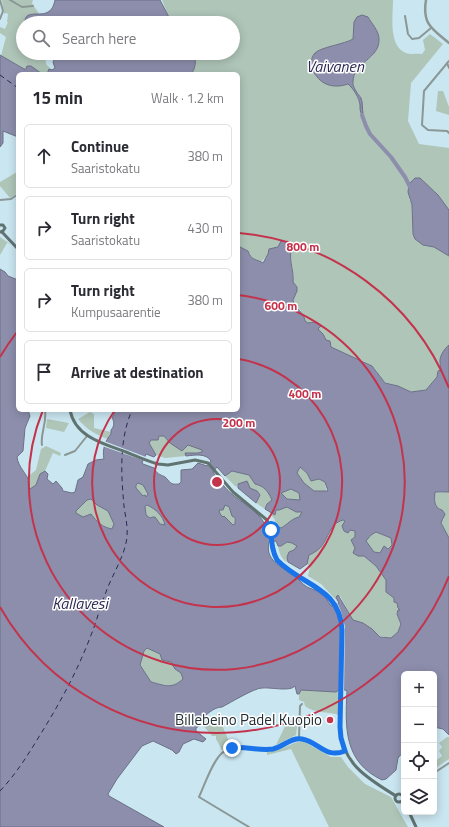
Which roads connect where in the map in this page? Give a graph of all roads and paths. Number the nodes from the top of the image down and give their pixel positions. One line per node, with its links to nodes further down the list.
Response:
1 (0, 0): 6 (street)
2 (10, 0): 4 (street)
3 (426, 0): 7 (street)
4 (33, 6)
5 (405, 16): 7 (street)
6 (0, 19)
7 (431, 28): 8 (street)
8 (449, 43)
9 (449, 61): 10 (street)
10 (447, 63): 11 (street); 12 (street)
11 (449, 68)
12 (449, 133)
13 (16, 195): 14 (street)
14 (0, 200)
15 (0, 224): 16 (main road)
16 (1, 232): 17 (main road)
17 (16, 247)
18 (45, 412): 21 (street)
19 (71, 412): 20 (main road)
20 (87, 436): 22 (street); 25 (main road)
21 (42, 445)
22 (65, 455)
23 (302, 704): 24 (street)
24 (299, 738): 25 (street); 32 (street)
25 (345, 751): 29 (main road)
26 (449, 763): 27 (street)
27 (437, 771)
28 (401, 794): 29 (main road)
29 (396, 796): 30 (main road)
30 (401, 803)
31 (410, 815): 33 (main road)
32 (249, 827)
33 (416, 827)

